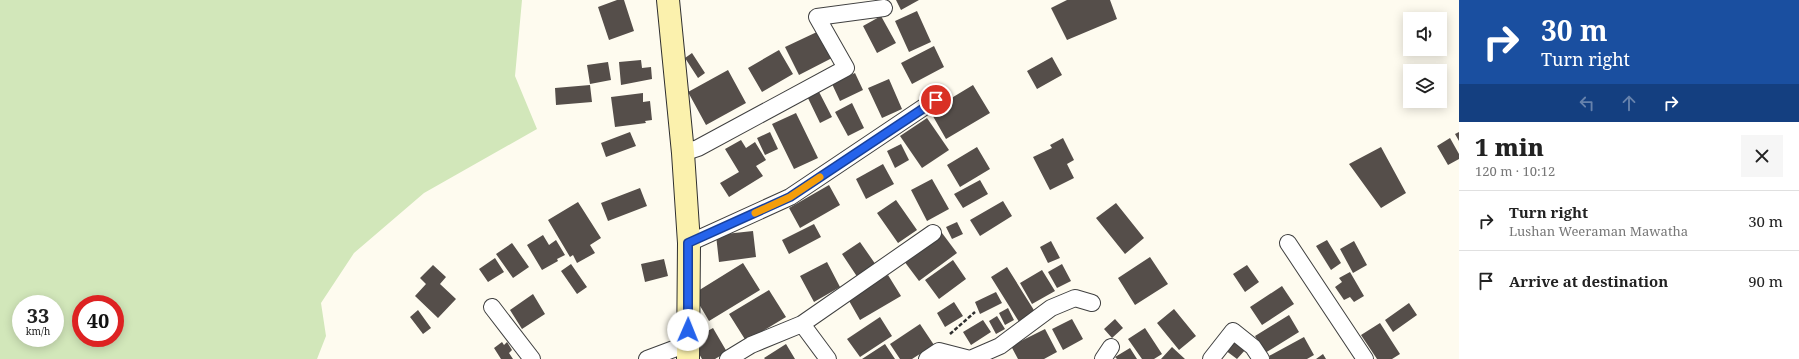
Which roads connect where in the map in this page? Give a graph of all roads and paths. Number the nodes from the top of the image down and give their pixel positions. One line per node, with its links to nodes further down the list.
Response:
1 (668, 0): 4 (street)
2 (884, 8): 4 (street)
3 (936, 100): 6 (street)
4 (683, 153): 6 (street)
5 (933, 233): 11 (street)
6 (688, 243): 12 (street)
7 (1288, 243): 20 (street)
8 (1092, 303): 13 (street)
9 (492, 307): 14 (street)
10 (975, 312): 13 (path)
11 (802, 324): 16 (street); 17 (street)
12 (688, 352): 15 (street)
13 (933, 355)
14 (532, 359)
15 (647, 359)
16 (728, 359)
17 (828, 359)
18 (1211, 359): 19 (street)
19 (1261, 359)
20 (1365, 359)

